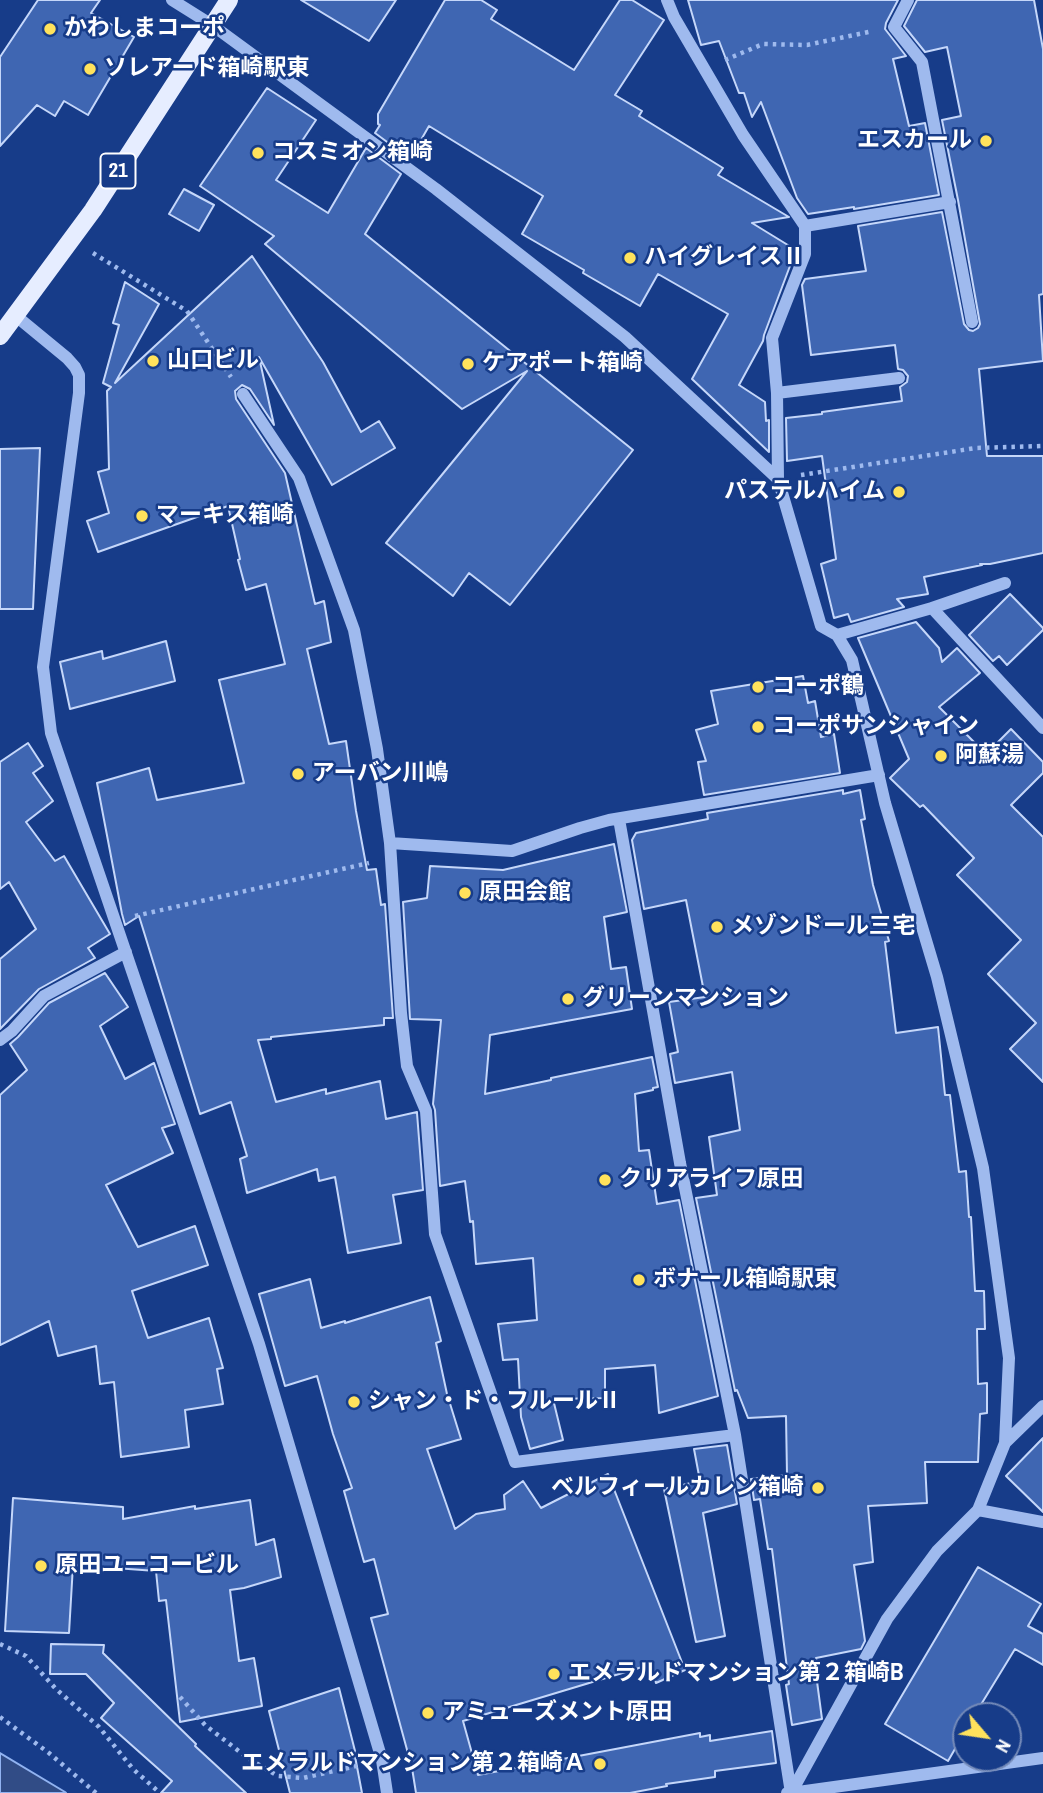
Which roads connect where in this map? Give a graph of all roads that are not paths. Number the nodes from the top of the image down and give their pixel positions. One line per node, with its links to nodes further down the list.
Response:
1 (172, 0): 5 (street)
2 (229, 0): 5 (main road, 21)
3 (667, 0): 7 (street)
4 (908, 0): 6 (street)
5 (212, 25): 8 (main road, 21); 14 (street)
6 (950, 202): 7 (street); 9 (street)
7 (805, 226): 12 (street)
8 (16, 316): 10 (main road, 21); 22 (street)
9 (972, 322)
10 (0, 336)
11 (899, 378): 12 (street)
12 (777, 393): 14 (street)
13 (243, 394): 21 (street)
14 (778, 479): 17 (street)
15 (1005, 583): 16 (street)
16 (932, 608): 17 (street); 18 (street)
17 (837, 635): 19 (street)
18 (1043, 728)
19 (879, 775): 20 (street); 26 (street)
20 (619, 819): 21 (street); 25 (street)
21 (390, 843): 25 (street)
22 (126, 952): 23 (street); 30 (street)
23 (0, 1040)
24 (1043, 1406): 26 (street)
25 (735, 1435): 31 (street)
26 (1005, 1443): 27 (street)
27 (978, 1510): 28 (street); 31 (street)
28 (1043, 1522)
29 (1043, 1758): 31 (street)
30 (387, 1793)
31 (789, 1793)

